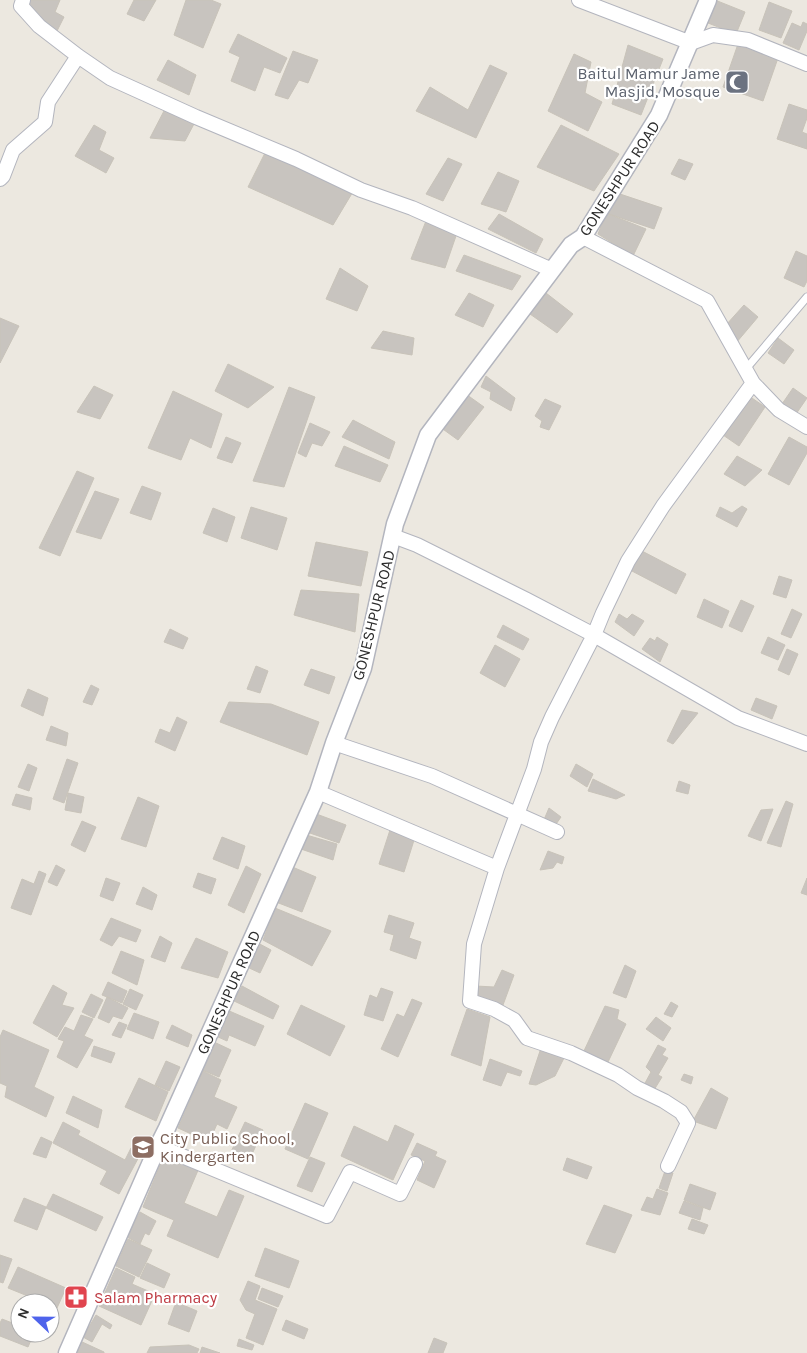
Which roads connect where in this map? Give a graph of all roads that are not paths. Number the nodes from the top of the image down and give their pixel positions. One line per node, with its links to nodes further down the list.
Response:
1 (23, 0): 5 (street)
2 (579, 0): 4 (street)
3 (708, 0): 4 (street, GONESHPUR ROAD)
4 (691, 43): 6 (street); 8 (street, GONESHPUR ROAD)
5 (78, 56): 7 (street); 9 (street)
6 (807, 64)
7 (0, 179)
8 (583, 237): 9 (street, GONESHPUR ROAD); 11 (street)
9 (552, 270): 14 (street, GONESHPUR ROAD)
10 (807, 297): 11 (lane)
11 (745, 370): 12 (street)
12 (753, 383): 13 (street); 15 (street)
13 (807, 427)
14 (393, 536): 15 (street); 16 (street, GONESHPUR ROAD)
15 (594, 635): 17 (street); 19 (street)
16 (334, 743): 18 (street, GONESHPUR ROAD); 19 (street)
17 (807, 744)
18 (318, 792): 21 (street); 22 (street, GONESHPUR ROAD)
19 (518, 815): 20 (street); 21 (street)
20 (556, 832)
21 (497, 868): 24 (street)
22 (158, 1146): 23 (street); 25 (street, GONESHPUR ROAD)
23 (414, 1164)
24 (668, 1166)
25 (67, 1353)

